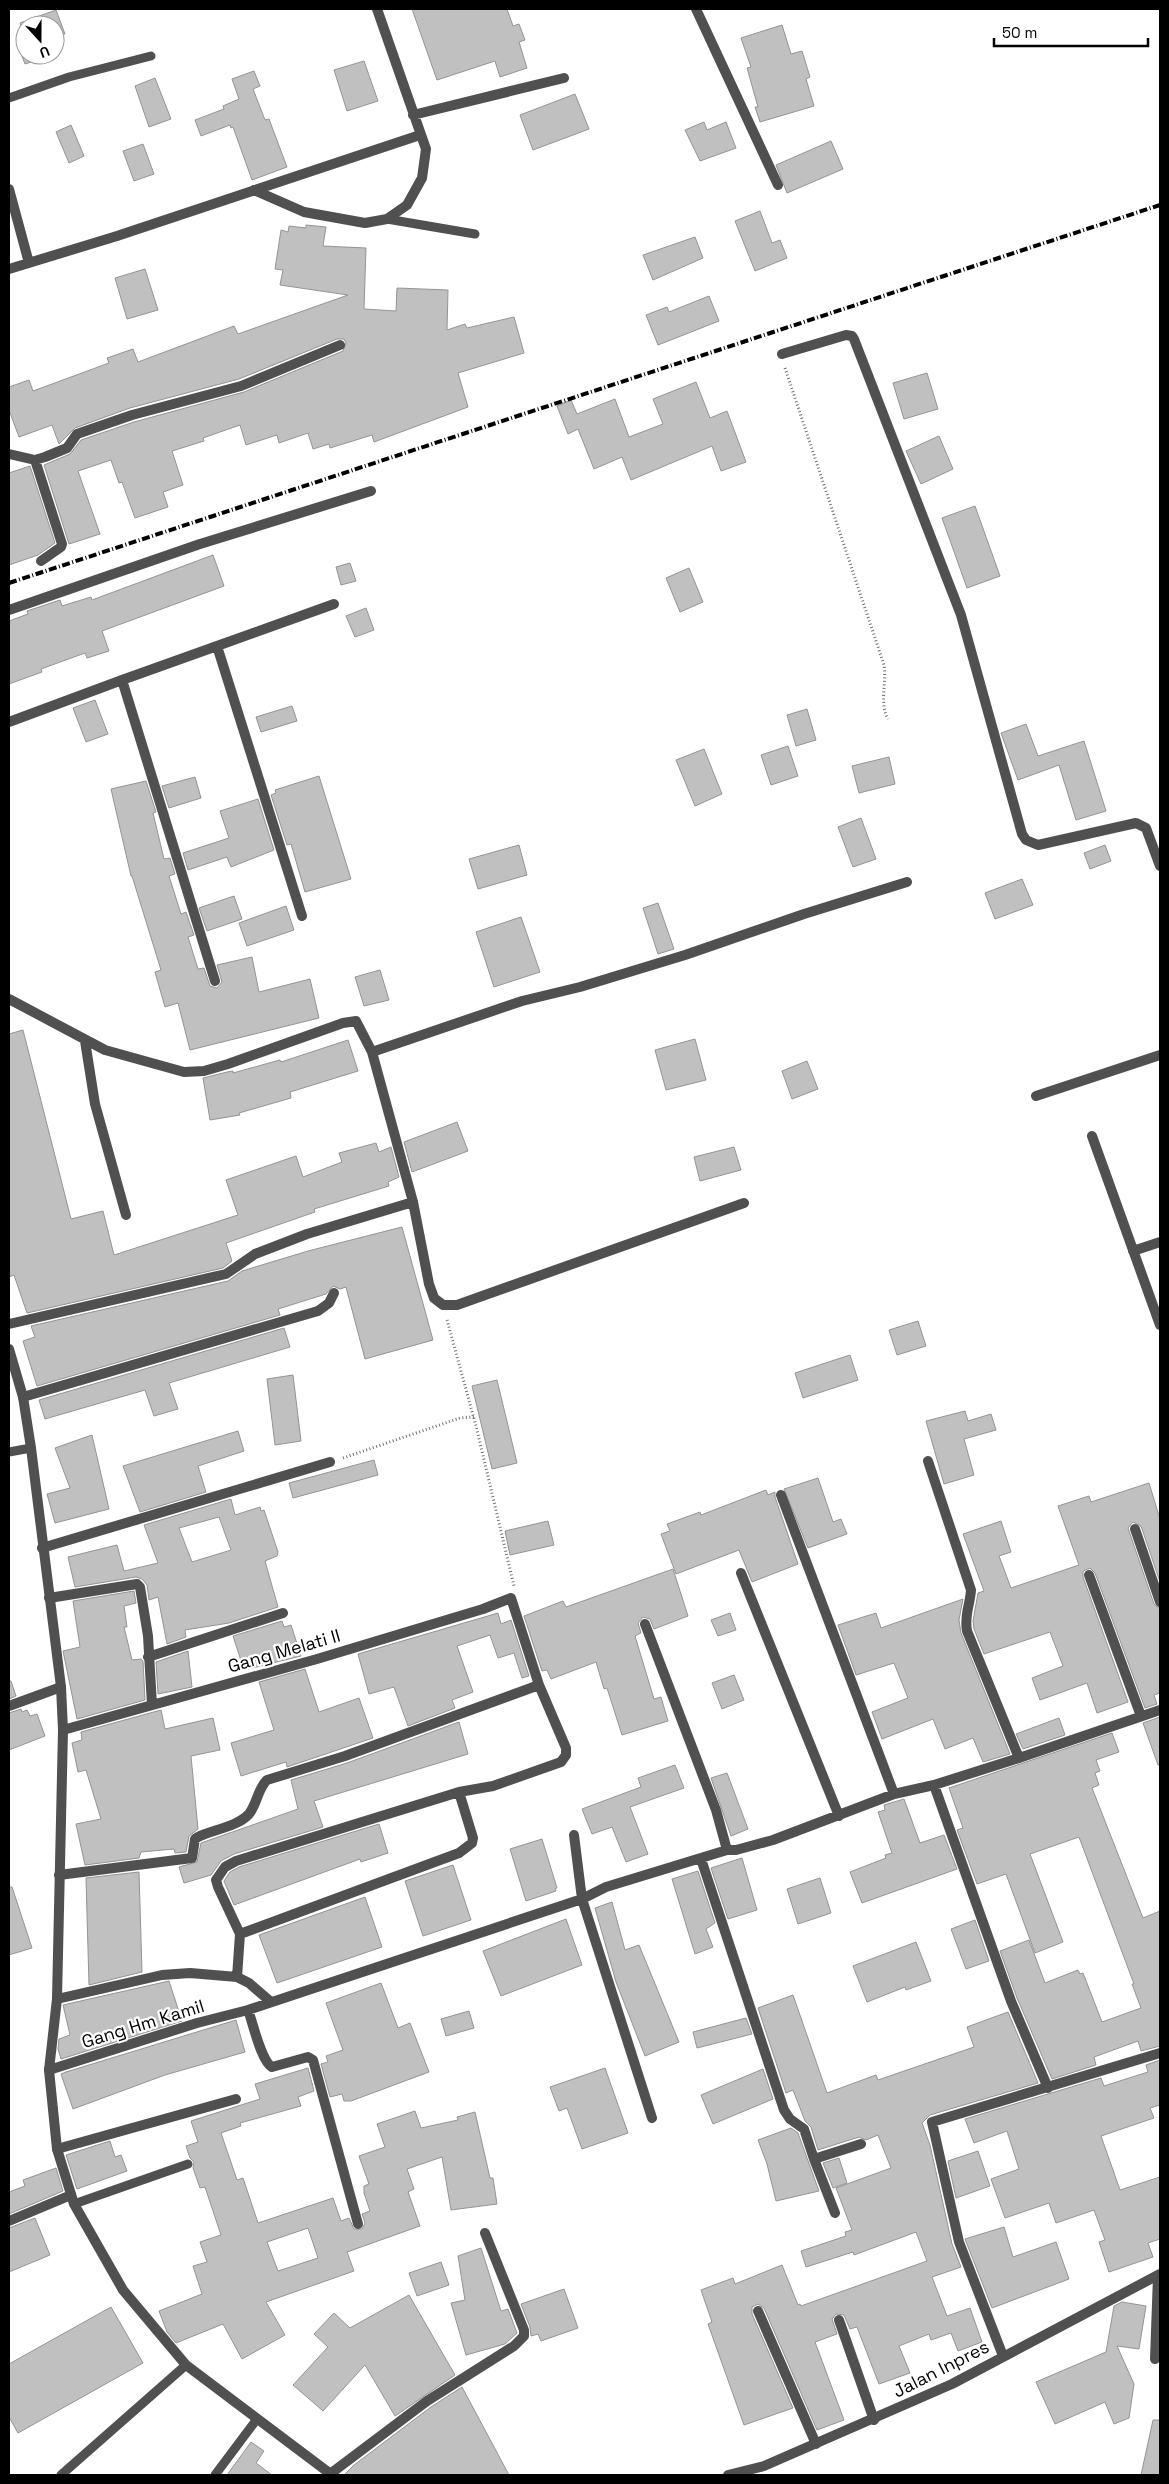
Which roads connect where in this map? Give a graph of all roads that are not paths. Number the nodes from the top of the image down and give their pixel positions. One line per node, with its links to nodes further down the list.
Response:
1 (377, 9): 6 (street)
2 (696, 9): 8 (street)
3 (151, 56): 5 (lane)
4 (564, 78): 6 (street)
5 (9, 98)
6 (414, 115): 7 (street)
7 (420, 135): 10 (street); 11 (street)
8 (778, 185)
9 (9, 189): 13 (street)
10 (254, 190): 11 (street); 13 (street)
11 (387, 219): 12 (lane)
12 (475, 234)
13 (29, 263): 14 (street)
14 (9, 269)
15 (340, 345): 18 (street)
16 (782, 354): 26 (street)
17 (9, 454): 18 (street)
18 (35, 460): 20 (street)
19 (371, 491): 22 (street)
20 (41, 560)
21 (334, 604): 23 (street)
22 (9, 610)
23 (218, 646): 24 (street); 28 (street)
24 (122, 680): 25 (street); 29 (street)
25 (9, 722)
26 (1160, 866)
27 (907, 882): 32 (street)
28 (302, 916)
29 (215, 981)
30 (9, 999): 31 (street)
31 (85, 1041): 32 (street); 38 (street)
32 (372, 1052): 36 (street)
33 (1160, 1055): 34 (street)
34 (1036, 1096)
35 (1092, 1136): 40 (street)
36 (413, 1202): 37 (street); 42 (street)
37 (744, 1203)
38 (126, 1215)
39 (1160, 1242): 40 (street)
40 (1133, 1251): 43 (street)
41 (334, 1293): 45 (street)
42 (9, 1324)
43 (1160, 1326)
44 (9, 1348): 45 (street)
45 (23, 1397): 46 (street)
46 (30, 1448): 47 (lane); 52 (street)
47 (9, 1452)
48 (928, 1461): 67 (street)
49 (330, 1462): 52 (street)
50 (780, 1495): 70 (street)
51 (1135, 1529): 56 (street)
52 (42, 1548): 55 (street)
53 (741, 1573): 71 (street)
54 (1090, 1575): 65 (street)
55 (49, 1598): 59 (street); 61 (street)
56 (1160, 1602)
57 (284, 1613): 59 (street)
58 (645, 1624): 73 (street)
59 (148, 1657): 62 (street)
60 (539, 1685): 62 (street, Gang Melati II); 69 (street); 75 (street)
61 (61, 1687): 63 (street); 66 (street)
62 (152, 1705): 66 (street, Gang Melati II)
63 (9, 1706)
64 (1160, 1710): 65 (street, Gang Hm Kamil)
65 (1141, 1716): 67 (street, Gang Hm Kamil)
66 (63, 1730): 75 (street)
67 (1019, 1758): 68 (street, Gang Hm Kamil)
68 (934, 1785): 70 (street, Gang Hm Kamil); 84 (street)
69 (459, 1792): 77 (street); 77 (street)
70 (894, 1794): 71 (street, Gang Hm Kamil)
71 (839, 1816): 73 (street, Gang Hm Kamil)
72 (574, 1835): 76 (street)
73 (727, 1850): 74 (street, Gang Hm Kamil)
74 (701, 1859): 76 (street, Gang Hm Kamil); 89 (street)
75 (59, 1874): 79 (street)
76 (582, 1899): 80 (street, Gang Hm Kamil); 86 (street)
77 (240, 1934): 78 (street)
78 (237, 1977): 79 (street); 80 (street)
79 (57, 1999): 83 (street)
80 (271, 2002): 81 (street, Gang Hm Kamil)
81 (248, 2010): 83 (street, Gang Hm Kamil); 94 (street)
82 (1160, 2053): 84 (street)
83 (49, 2070): 88 (street)
84 (1048, 2088): 99 (street)
85 (236, 2099): 88 (street)
86 (652, 2118)
87 (860, 2144): 89 (street)
88 (57, 2149): 91 (street)
89 (814, 2159): 92 (street)
90 (188, 2164): 91 (lane)
91 (73, 2200): 93 (street); 101 (street)
92 (836, 2213)
93 (9, 2221)
94 (358, 2224)
95 (485, 2233): 107 (street)
96 (1159, 2275): 99 (street, Jalan Inpres); 100 (street)
97 (758, 2311): 104 (street)
98 (839, 2320): 103 (street)
99 (1003, 2356): 103 (street, Jalan Inpres)
100 (1154, 2359)
101 (186, 2364): 102 (street); 105 (lane)
102 (257, 2419): 106 (lane); 107 (street)
103 (874, 2420): 104 (street, Jalan Inpres)
104 (816, 2444): 108 (street, Jalan Inpres)
105 (61, 2475)
106 (215, 2475)
107 (330, 2475)
108 (728, 2475)

